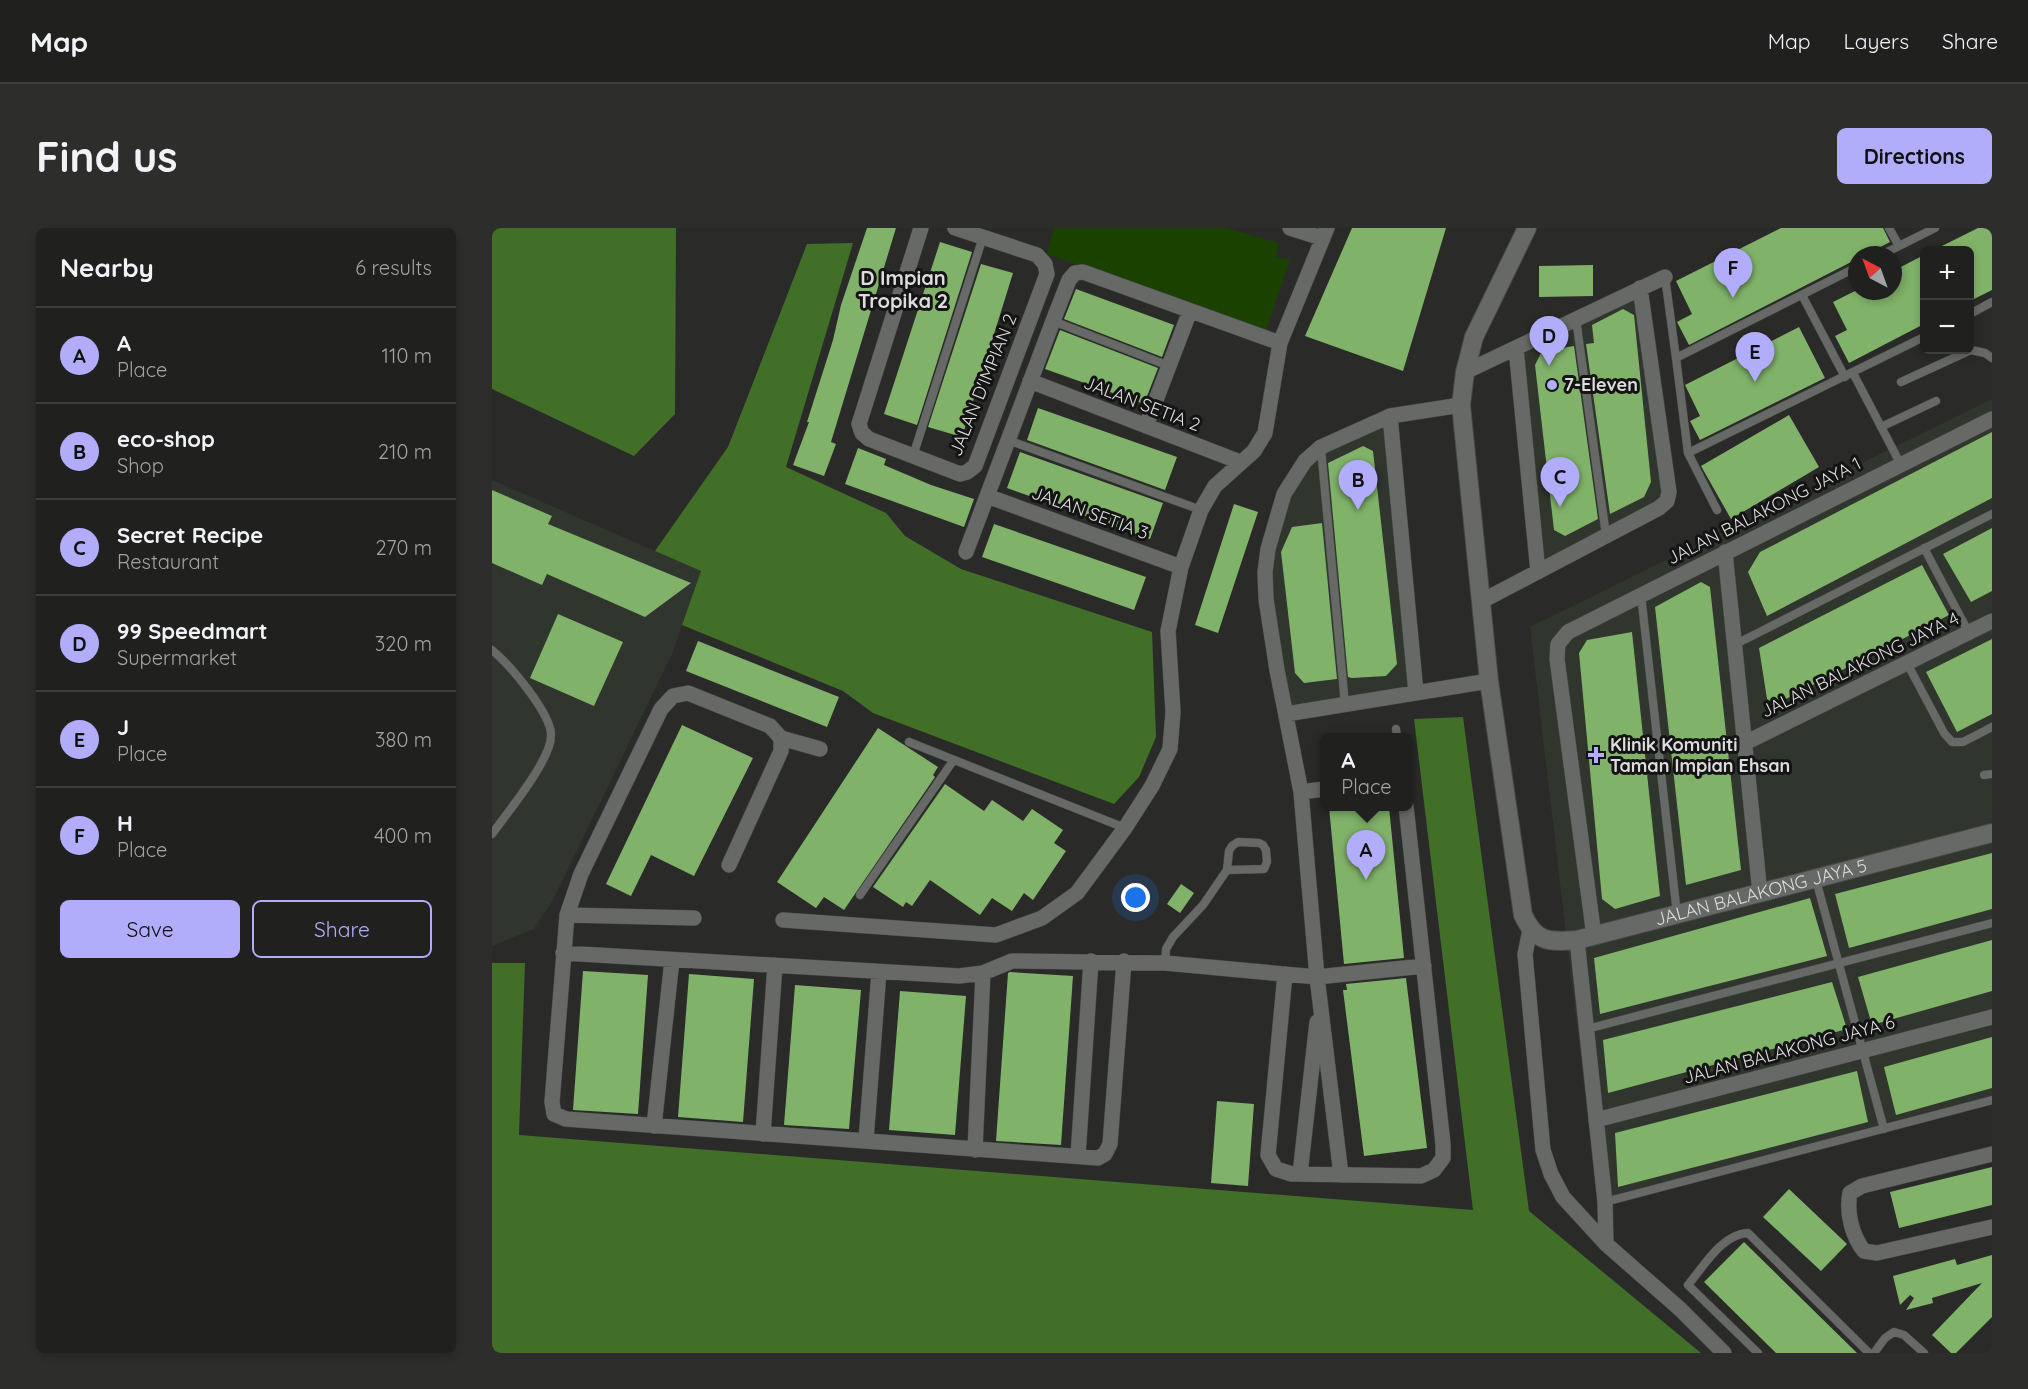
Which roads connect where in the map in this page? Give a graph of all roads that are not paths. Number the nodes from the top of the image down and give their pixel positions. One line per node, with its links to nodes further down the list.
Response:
1 (921, 228): 39 (street, JALAN D'IMPIAN 2)
2 (955, 228): 8 (street, JALAN D'IMPIAN 2)
3 (1290, 228): 7 (street)
4 (1527, 228): 25 (street)
5 (1889, 228): 9 (lane)
6 (1935, 228): 9 (lane)
7 (1325, 233): 20 (street)
8 (983, 237): 39 (lane); 39 (street, JALAN D'IMPIAN 2)
9 (1899, 246)
10 (1848, 272): 13 (lane)
11 (1665, 277): 12 (street); 22 (lane)
12 (1640, 288): 17 (street); 46 (street)
13 (1802, 295): 22 (lane); 27 (lane)
14 (1992, 302): 16 (lane)
15 (1190, 311): 18 (street); 20 (street); 24 (street)
16 (1974, 312)
17 (1576, 319): 21 (street); 46 (lane)
18 (1053, 321): 24 (lane); 28 (street)
19 (1920, 338): 26 (lane)
20 (1280, 343): 40 (street)
21 (1516, 348): 25 (street); 51 (street)
22 (1676, 358): 38 (lane)
23 (1992, 358): 29 (lane)
24 (1169, 366): 34 (street)
25 (1466, 372): 31 (street)
26 (1853, 373): 27 (lane); 35 (lane)
27 (1845, 377): 38 (lane)
28 (1030, 381): 34 (street, JALAN SETIA 2); 36 (street)
29 (1902, 382)
30 (1936, 401): 35 (lane)
31 (1461, 405): 32 (street); 53 (street)
32 (1390, 416): 37 (street); 60 (street)
33 (1992, 419): 41 (street, JALAN BALAKONG JAYA 1)
34 (1146, 426): 40 (street, JALAN SETIA 2)
35 (1881, 427): 41 (lane)
36 (1008, 440): 42 (street); 43 (lane)
37 (1321, 447): 61 (lane); 62 (street)
38 (1689, 453): 44 (lane)
39 (913, 456)
40 (1240, 462): 43 (street)
41 (1901, 465): 49 (street, JALAN BALAKONG JAYA 1)
42 (987, 496): 48 (street); 50 (street, JALAN SETIA 3)
43 (1201, 510): 50 (street)
44 (1717, 510)
45 (1992, 514): 47 (lane)
46 (1606, 535): 51 (street)
47 (1924, 548): 55 (lane); 56 (lane)
48 (966, 552)
49 (1725, 552): 52 (street, JALAN BALAKONG JAYA 1); 56 (street)
50 (1181, 567): 72 (street)
51 (1538, 572): 53 (street)
52 (1641, 595): 81 (lane); 86 (street, JALAN BALAKONG JAYA 1)
53 (1482, 601): 59 (street)
54 (1992, 621): 55 (street, JALAN BALAKONG JAYA 4)
55 (1969, 633): 58 (street, JALAN BALAKONG JAYA 4)
56 (1734, 645): 66 (street)
57 (492, 650): 74 (lane)
58 (1907, 663): 63 (lane); 66 (street, JALAN BALAKONG JAYA 4)
59 (1489, 681): 60 (street); 85 (street)
60 (1416, 693): 61 (street)
61 (1345, 704): 62 (street)
62 (1286, 714): 70 (street)
63 (1992, 727)
64 (781, 738): 67 (street); 75 (street); 80 (street)
65 (909, 742): 68 (lane)
66 (1745, 743): 78 (street)
67 (820, 749)
68 (953, 761): 72 (lane); 79 (lane)
69 (1320, 790): 70 (street)
70 (1301, 792): 98 (street)
71 (1406, 811): 94 (street)
72 (1125, 828): 83 (street)
73 (1992, 833): 77 (street, JALAN BALAKONG JAYA 5)
74 (492, 834)
75 (729, 865)
76 (1227, 870): 76 (lane); 91 (lane)
77 (1816, 878): 78 (street, JALAN BALAKONG JAYA 5); 92 (lane)
78 (1761, 893): 81 (street, JALAN BALAKONG JAYA 5)
79 (860, 895)
80 (567, 915): 82 (street); 87 (street)
81 (1677, 915): 86 (street, JALAN BALAKONG JAYA 5)
82 (694, 918)
83 (783, 920)
84 (1992, 923): 92 (lane)
85 (1530, 930): 86 (street, JALAN BALAKONG JAYA 5); 116 (street)
86 (1586, 938): 101 (street)
87 (563, 953): 88 (street); 105 (street)
88 (672, 960): 93 (street); 105 (street)
89 (1091, 961): 90 (street); 96 (street); 111 (street)
90 (1124, 961): 91 (street); 111 (street)
91 (1165, 963): 97 (street)
92 (1839, 963): 101 (lane); 102 (lane)
93 (775, 965): 95 (street); 107 (street)
94 (1425, 966): 98 (street); 113 (street)
95 (879, 972): 96 (street); 108 (street)
96 (983, 973): 109 (street)
97 (1285, 974): 98 (street); 112 (street)
98 (1317, 977): 99 (street)
99 (1319, 997): 112 (street); 113 (street)
100 (1992, 1017): 102 (street, JALAN BALAKONG JAYA 6)
101 (1587, 1029): 104 (street)
102 (1863, 1051): 104 (street, JALAN BALAKONG JAYA 6); 106 (lane)
103 (1992, 1100): 106 (lane)
104 (1596, 1120): 114 (street)
105 (654, 1126): 107 (street)
106 (1884, 1129): 114 (lane)
107 (763, 1134): 108 (street)
108 (866, 1140): 109 (street)
109 (975, 1150): 111 (street)
110 (1992, 1154): 115 (street)
111 (1078, 1156)
112 (1300, 1174): 113 (street)
113 (1341, 1175)
114 (1605, 1202): 116 (street)
115 (1992, 1227)
116 (1606, 1244): 117 (street)
117 (1724, 1353)
118 (1758, 1353): 119 (lane)
119 (1869, 1353)
120 (1874, 1353): 121 (lane)
121 (1924, 1353)

